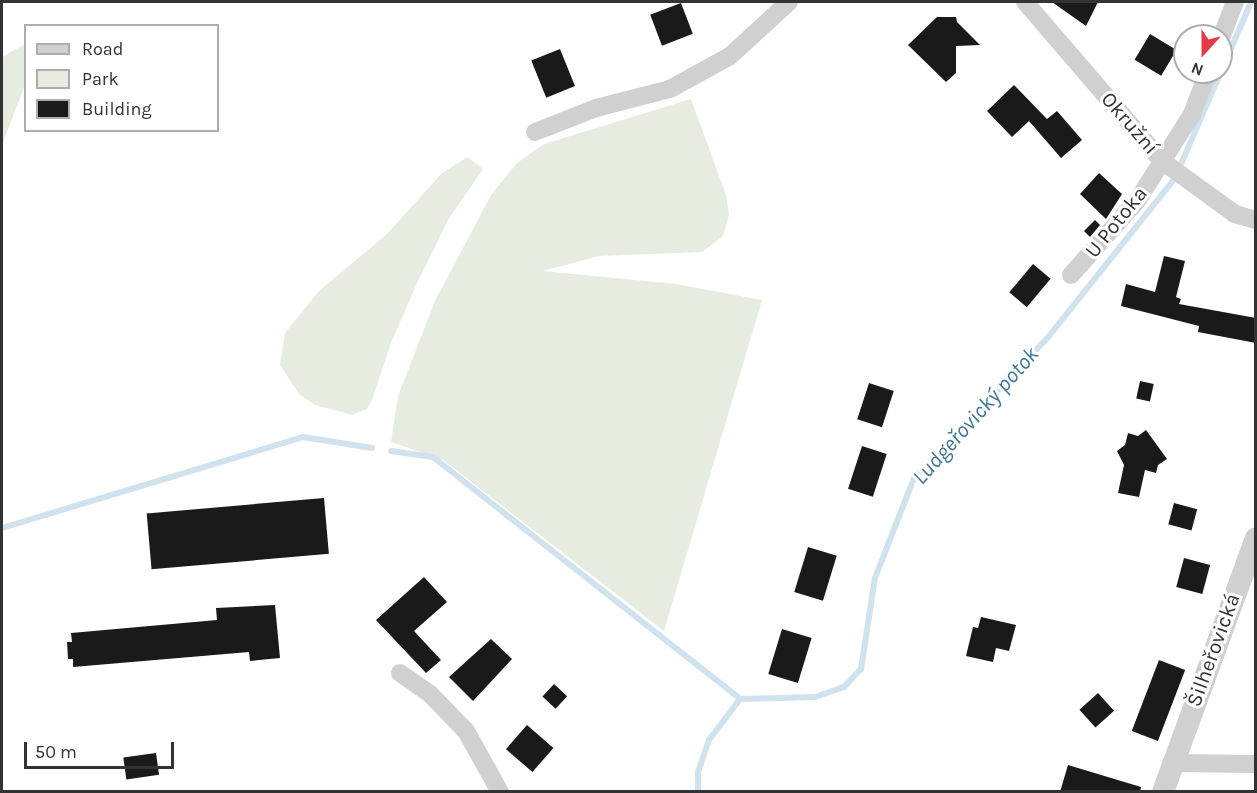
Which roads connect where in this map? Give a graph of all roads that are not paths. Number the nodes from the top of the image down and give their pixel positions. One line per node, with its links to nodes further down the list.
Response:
1 (789, 2): 6 (street)
2 (1025, 2): 7 (street, Okružní)
3 (1235, 2): 4 (street)
4 (1226, 24)
5 (1203, 84): 7 (street, U Potoka)
6 (535, 132)
7 (1162, 161): 8 (street, Okružní); 9 (street, U Potoka)
8 (1256, 220)
9 (1071, 275)
10 (1256, 538): 12 (street, Šilheřovická)
11 (400, 673): 14 (street)
12 (1171, 763): 13 (street); 15 (street, Šilheřovická)
13 (1256, 764)
14 (500, 792)
15 (1163, 792)

